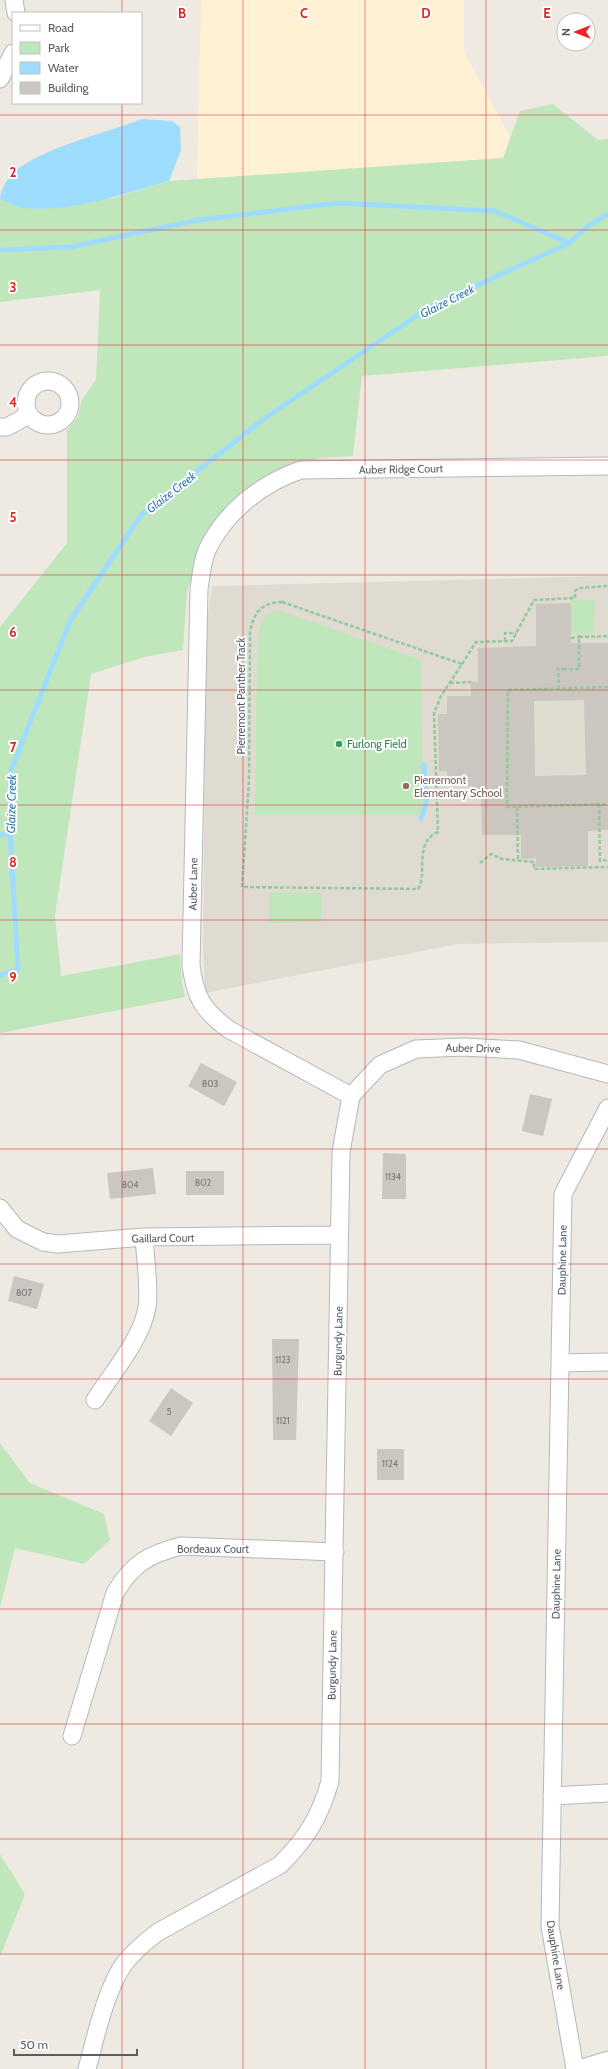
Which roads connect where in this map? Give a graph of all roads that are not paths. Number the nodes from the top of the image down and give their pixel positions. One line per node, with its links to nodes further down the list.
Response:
1 (14, 0): 2 (street)
2 (16, 12)
3 (12, 55): 4 (street)
4 (0, 79)
5 (29, 415): 6 (street)
6 (0, 427)
7 (608, 466): 8 (street, Auber Ridge Court)
8 (218, 532): 10 (street, Auber Lane)
9 (608, 1074): 10 (street, Auber Drive)
10 (351, 1096): 13 (street, Burgundy Lane)
11 (608, 1108): 16 (street, Dauphine Lane)
12 (0, 1208): 14 (street, Gaillard Court)
13 (339, 1235): 14 (street, Gaillard Court); 18 (street, Burgundy Lane)
14 (144, 1237): 17 (street)
15 (608, 1362): 16 (street)
16 (560, 1363): 21 (street, Dauphine Lane)
17 (95, 1400)
18 (335, 1552): 19 (street, Bordeaux Court); 23 (street, Burgundy Lane)
19 (72, 1736)
20 (608, 1793): 21 (street)
21 (552, 1796): 24 (street, Dauphine Lane)
22 (608, 2060): 25 (street)
23 (87, 2069)
24 (575, 2069)
25 (579, 2069)

